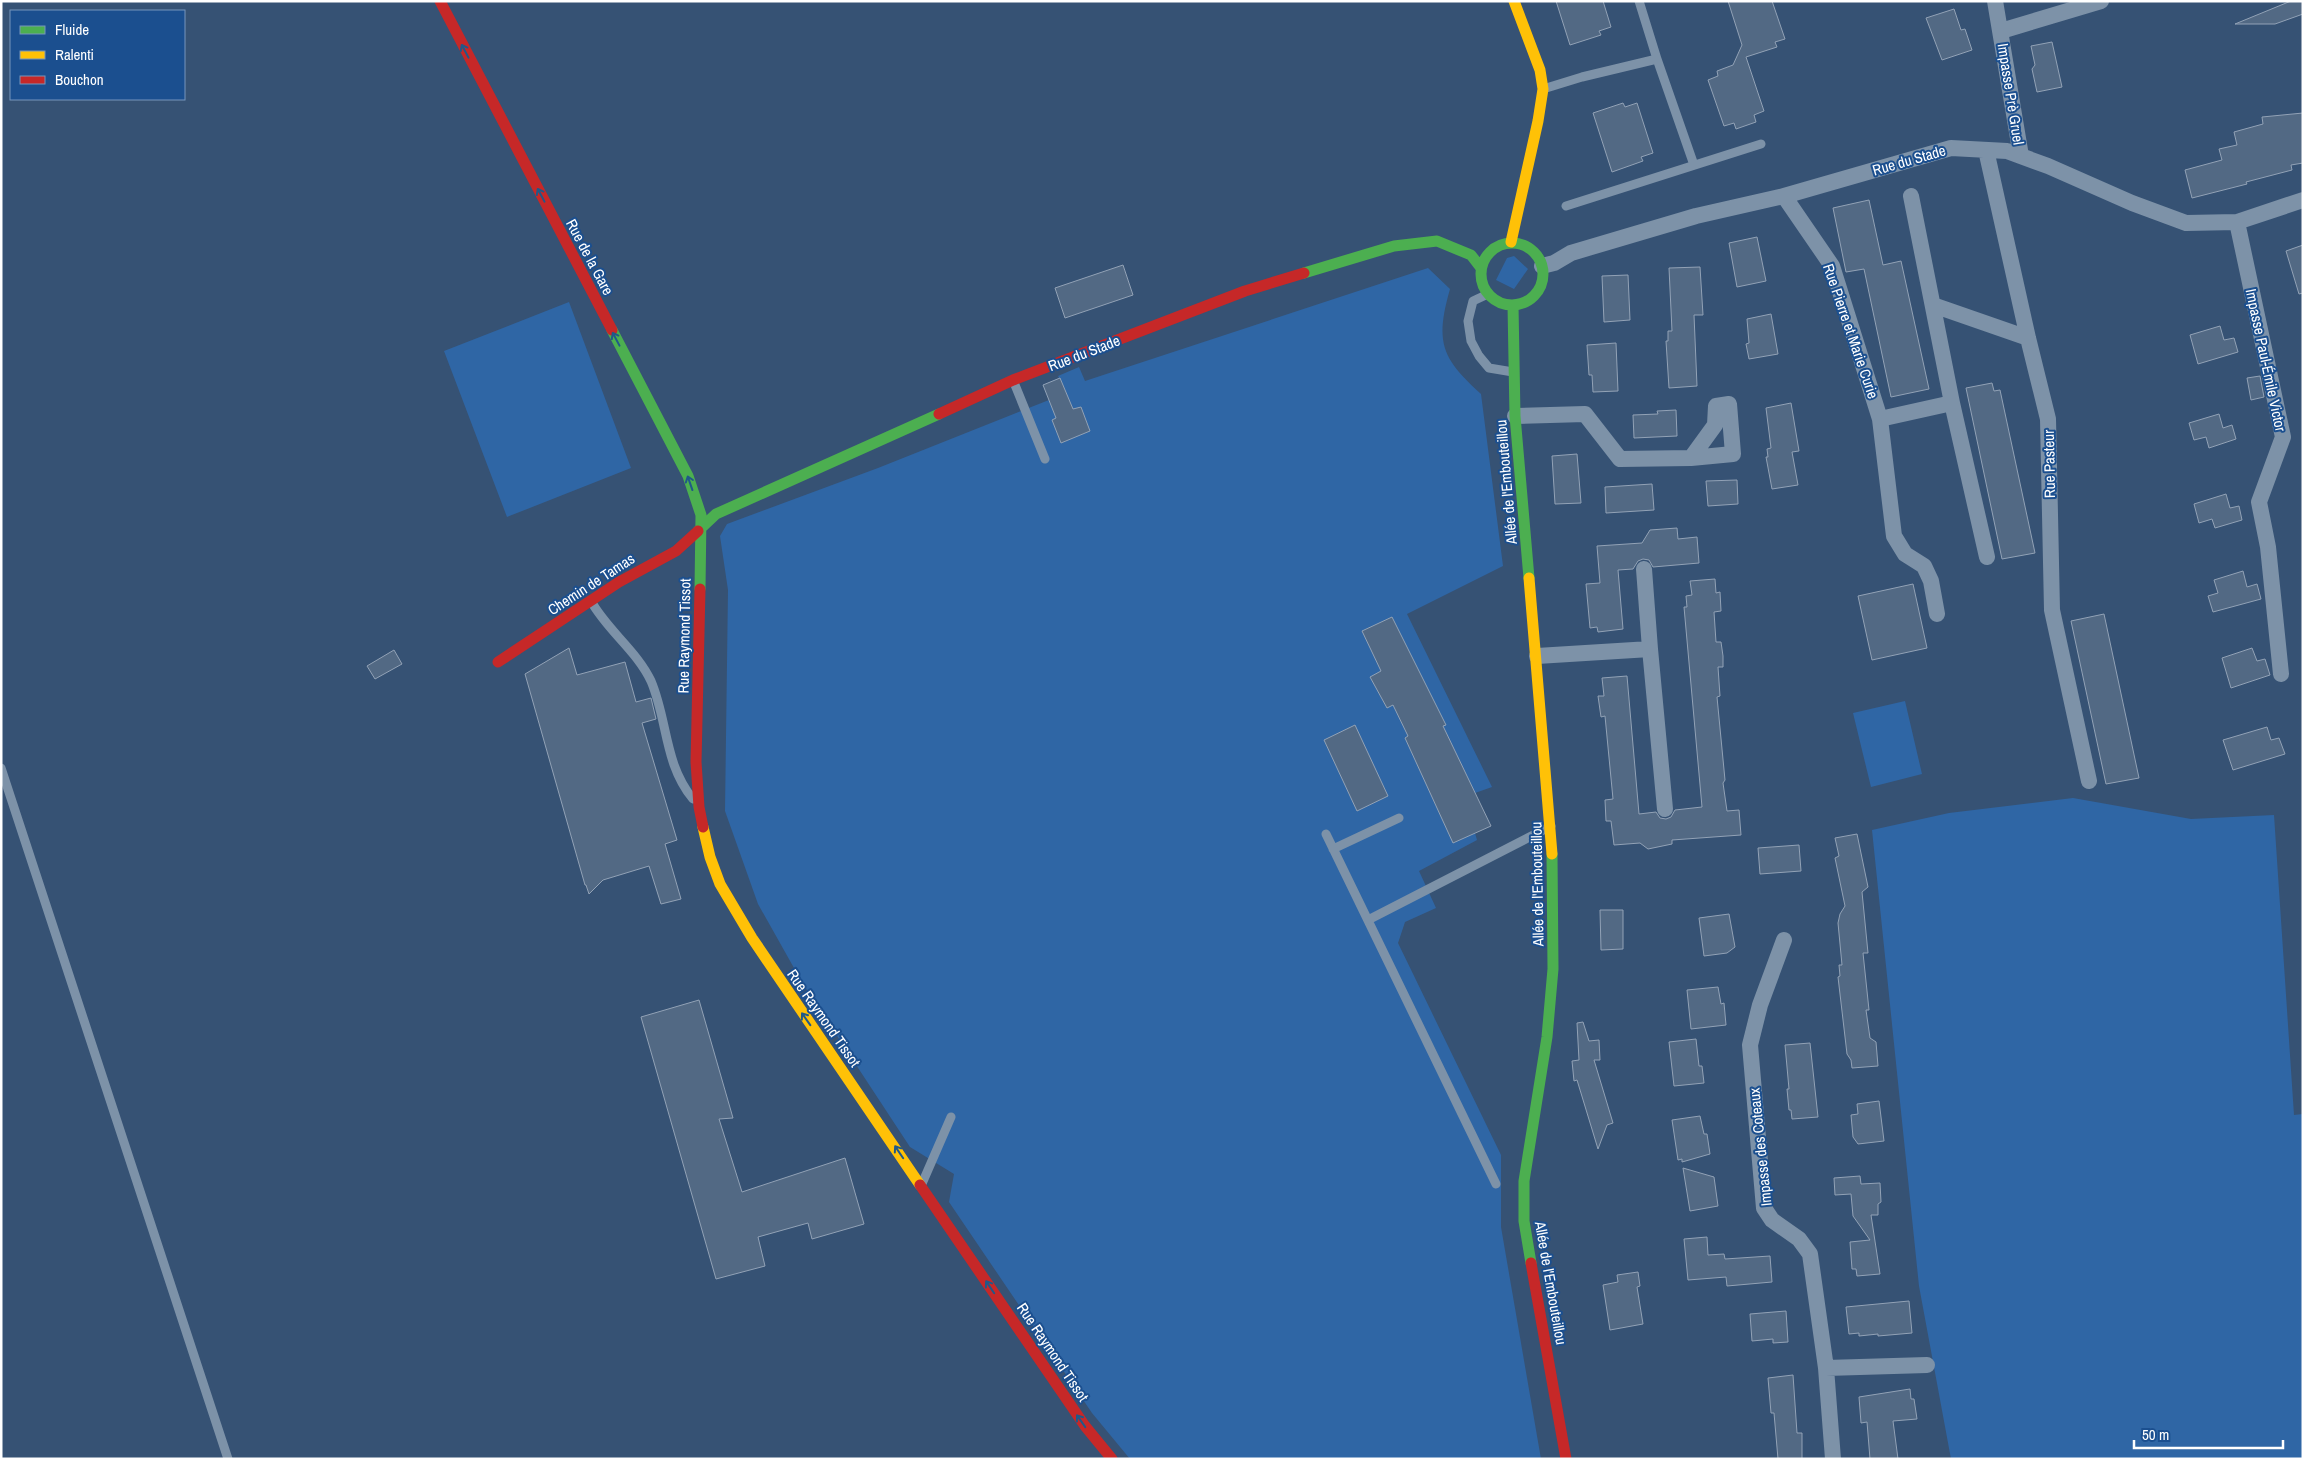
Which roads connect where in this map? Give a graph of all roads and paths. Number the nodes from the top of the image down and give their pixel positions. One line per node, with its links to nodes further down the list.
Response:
1 (440, 1): 32 (street, Rue de la Gare, one-way to 1)
2 (1514, 1): 8 (street)
3 (1639, 1): 7 (lane)
4 (1995, 1): 6 (street, Impasse Prè Gruel)
5 (2100, 1): 6 (street, Impasse Prè Gruel)
6 (2001, 31): 11 (street, Impasse Prè Gruel)
7 (1657, 59): 8 (lane); 12 (lane)
8 (1543, 90): 18 (street)
9 (1761, 144): 12 (lane)
10 (1986, 150): 11 (street, Rue du Stade); 13 (street, Rue du Stade); 24 (street, Rue Pasteur)
11 (2021, 156): 17 (street, Rue du Stade)
12 (1694, 165): 16 (lane)
13 (1784, 196): 19 (street, Rue du Stade); 29 (street, Rue Pierre et Marie Curie)
14 (1911, 196): 23 (street)
15 (2303, 200): 17 (street, Rue du Stade)
16 (1566, 206)
17 (2237, 222): 40 (street, Impasse Paul-Émile Victor)
18 (1511, 242): 19 (street); 20 (street)
19 (1542, 266): 22 (street)
20 (1481, 268): 21 (street); 26 (street, Rue du Stade)
21 (1488, 294): 22 (street); 25 (lane)
22 (1513, 305): 25 (street, Allée de l'Embouteillou)
23 (1933, 305): 24 (street); 27 (street)
24 (2028, 338): 42 (street, Rue Pasteur)
25 (1513, 372): 28 (street, Allée de l'Embouteillou)
26 (1012, 380): 30 (lane); 32 (street, Rue du Stade)
27 (1952, 403): 29 (street, Rue Pierre et Marie Curie); 33 (street)
28 (1515, 416): 31 (street); 38 (street, Allée de l'Embouteillou)
29 (1880, 419): 36 (street, Rue Pierre et Marie Curie)
30 (1045, 458)
31 (1691, 458)
32 (699, 530): 35 (street, Chemin de Tamas); 43 (street, Rue Raymond Tissot)
33 (1987, 557)
34 (1644, 569): 37 (street)
35 (591, 601): 39 (street, Chemin de Tamas); 43 (lane)
36 (1937, 614)
37 (1650, 649): 38 (street); 44 (street)
38 (1537, 656): 46 (street, Allée de l'Embouteillou)
39 (498, 662)
40 (2281, 674)
41 (1, 768): 56 (lane)
42 (2089, 781)
43 (699, 807): 53 (street, Rue Raymond Tissot, one-way to 43)
44 (1665, 809)
45 (1399, 818): 48 (lane)
46 (1551, 826): 49 (lane); 58 (street, Allée de l'Embouteillou)
47 (1326, 834): 48 (lane)
48 (1333, 849): 49 (lane)
49 (1368, 920): 52 (lane)
50 (1784, 940): 55 (street, Impasse des Coteaux)
51 (951, 1117): 53 (lane)
52 (1496, 1184)
53 (921, 1186): 57 (street, Rue Raymond Tissot, one-way to 53)
54 (1927, 1365): 55 (street)
55 (1826, 1368): 59 (street, Impasse des Coteaux)
56 (228, 1459)
57 (1112, 1459)
58 (1566, 1459)
59 (1833, 1459)

